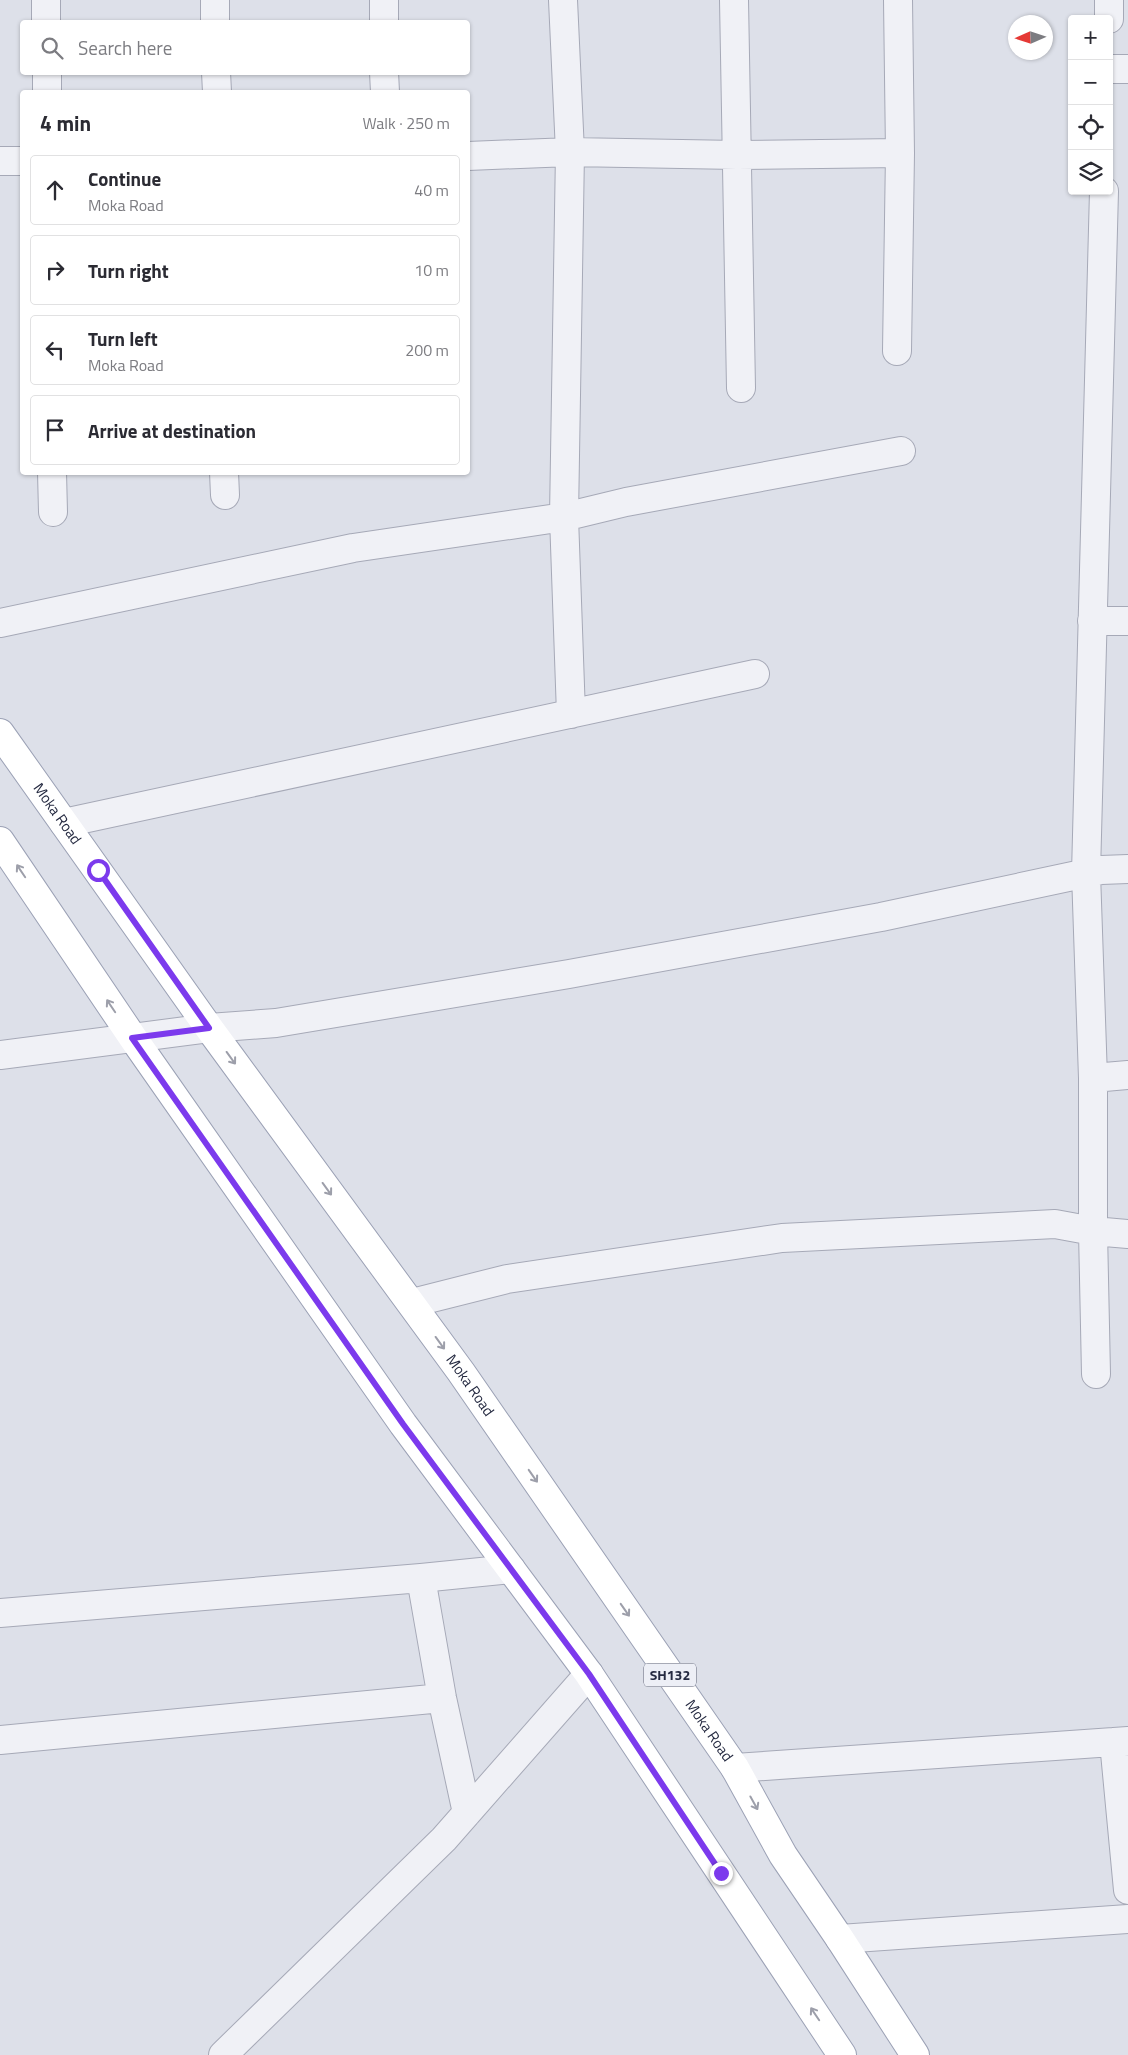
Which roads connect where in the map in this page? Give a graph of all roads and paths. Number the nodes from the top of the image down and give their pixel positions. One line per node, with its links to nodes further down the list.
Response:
1 (46, 0): 9 (street)
2 (215, 0): 10 (street)
3 (384, 0): 11 (street)
4 (562, 0): 20 (street)
5 (734, 0): 22 (street)
6 (898, 0): 21 (street)
7 (1109, 0): 8 (street)
8 (1109, 15)
9 (46, 20)
10 (215, 20)
11 (384, 20)
12 (1128, 69): 13 (street)
13 (1113, 70)
14 (47, 75): 17 (street)
15 (216, 75): 18 (street)
16 (384, 75): 19 (street)
17 (47, 90)
18 (217, 90)
19 (384, 90)
20 (570, 152): 22 (street); 23 (street); 32 (street)
21 (900, 153): 22 (street); 27 (street)
22 (737, 154): 28 (street)
23 (470, 156)
24 (0, 161): 25 (street)
25 (20, 161)
26 (1104, 195): 33 (street)
27 (897, 351)
28 (741, 388)
29 (901, 451): 32 (street)
30 (52, 475): 31 (street)
31 (53, 512)
32 (564, 517): 35 (street); 37 (street)
33 (1092, 621): 34 (street); 42 (street)
34 (1128, 622)
35 (0, 623)
36 (755, 674): 37 (street)
37 (570, 714): 39 (street)
38 (0, 733): 39 (main road, Moka Road / SH132)
39 (64, 822): 43 (main road, Moka Road / SH132)
40 (0, 841): 44 (main road, one-way to 40)
41 (1128, 870): 42 (street)
42 (1086, 873): 43 (street); 47 (street)
43 (209, 1028): 44 (street); 50 (main road, Moka Road / SH132, one-way to 50)
44 (132, 1038): 45 (street); 52 (main road)
45 (0, 1055)
46 (1128, 1075): 47 (street)
47 (1093, 1078): 48 (street)
48 (1093, 1231): 49 (street); 50 (street); 51 (street)
49 (1128, 1234)
50 (412, 1303): 59 (main road, Moka Road / SH132, one-way to 59)
51 (1096, 1374)
52 (511, 1569): 53 (street); 55 (main road)
53 (421, 1578): 54 (street); 56 (street)
54 (0, 1613)
55 (589, 1674): 60 (street); 65 (main road, one-way to 55)
56 (442, 1698): 57 (street); 60 (street)
57 (0, 1740)
58 (1121, 1741): 59 (street); 61 (street)
59 (735, 1768): 63 (main road, Moka Road / SH132, one-way to 63)
60 (467, 1813): 64 (street)
61 (1128, 1890)
62 (1128, 1919): 63 (street)
63 (840, 1939): 66 (main road, Moka Road / SH132)
64 (223, 2055)
65 (842, 2055)
66 (915, 2055)

